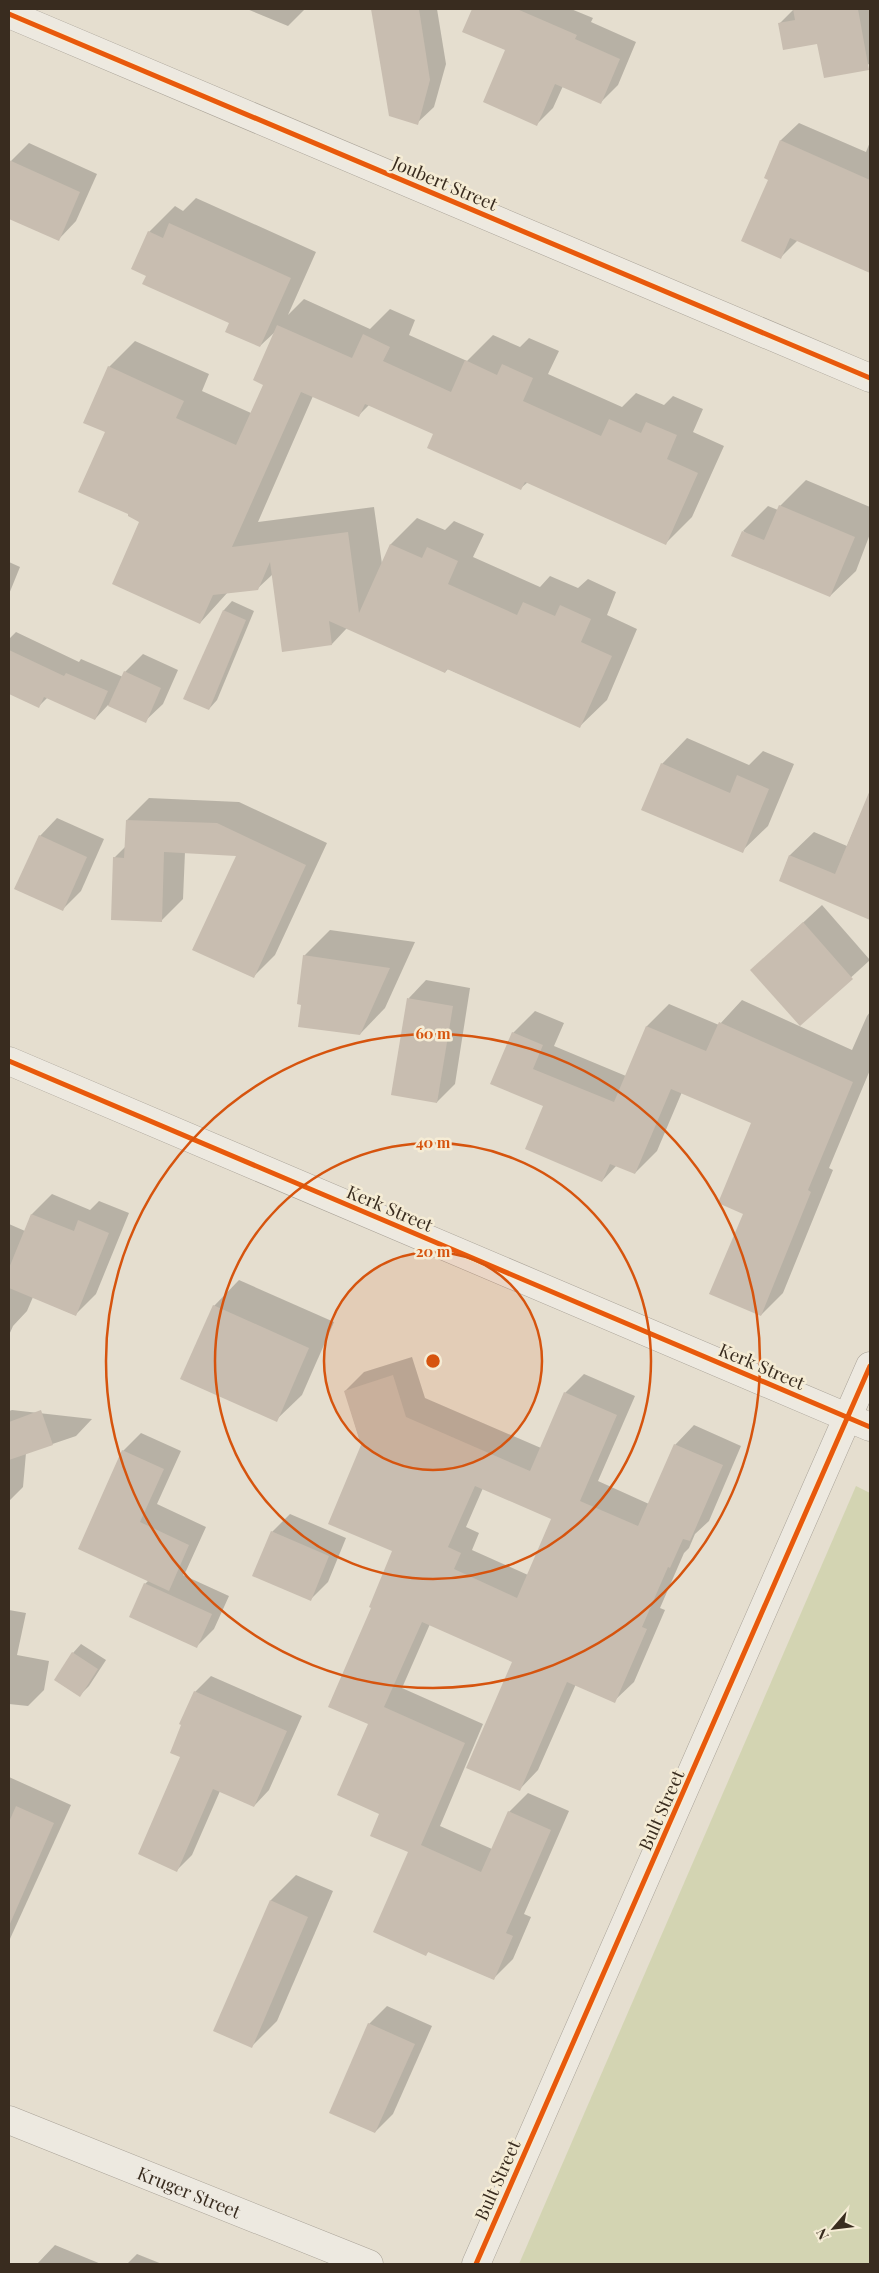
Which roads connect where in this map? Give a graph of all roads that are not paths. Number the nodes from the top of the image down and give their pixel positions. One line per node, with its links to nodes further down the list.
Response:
1 (9, 14): 2 (street, Joubert Street)
2 (870, 378)
3 (9, 1061): 5 (street, Kerk Street)
4 (870, 1366): 5 (street, Bult Street)
5 (859, 1422): 8 (street, Bult Street)
6 (9, 2120): 7 (street, Kruger Street)
7 (369, 2264)
8 (476, 2264)

